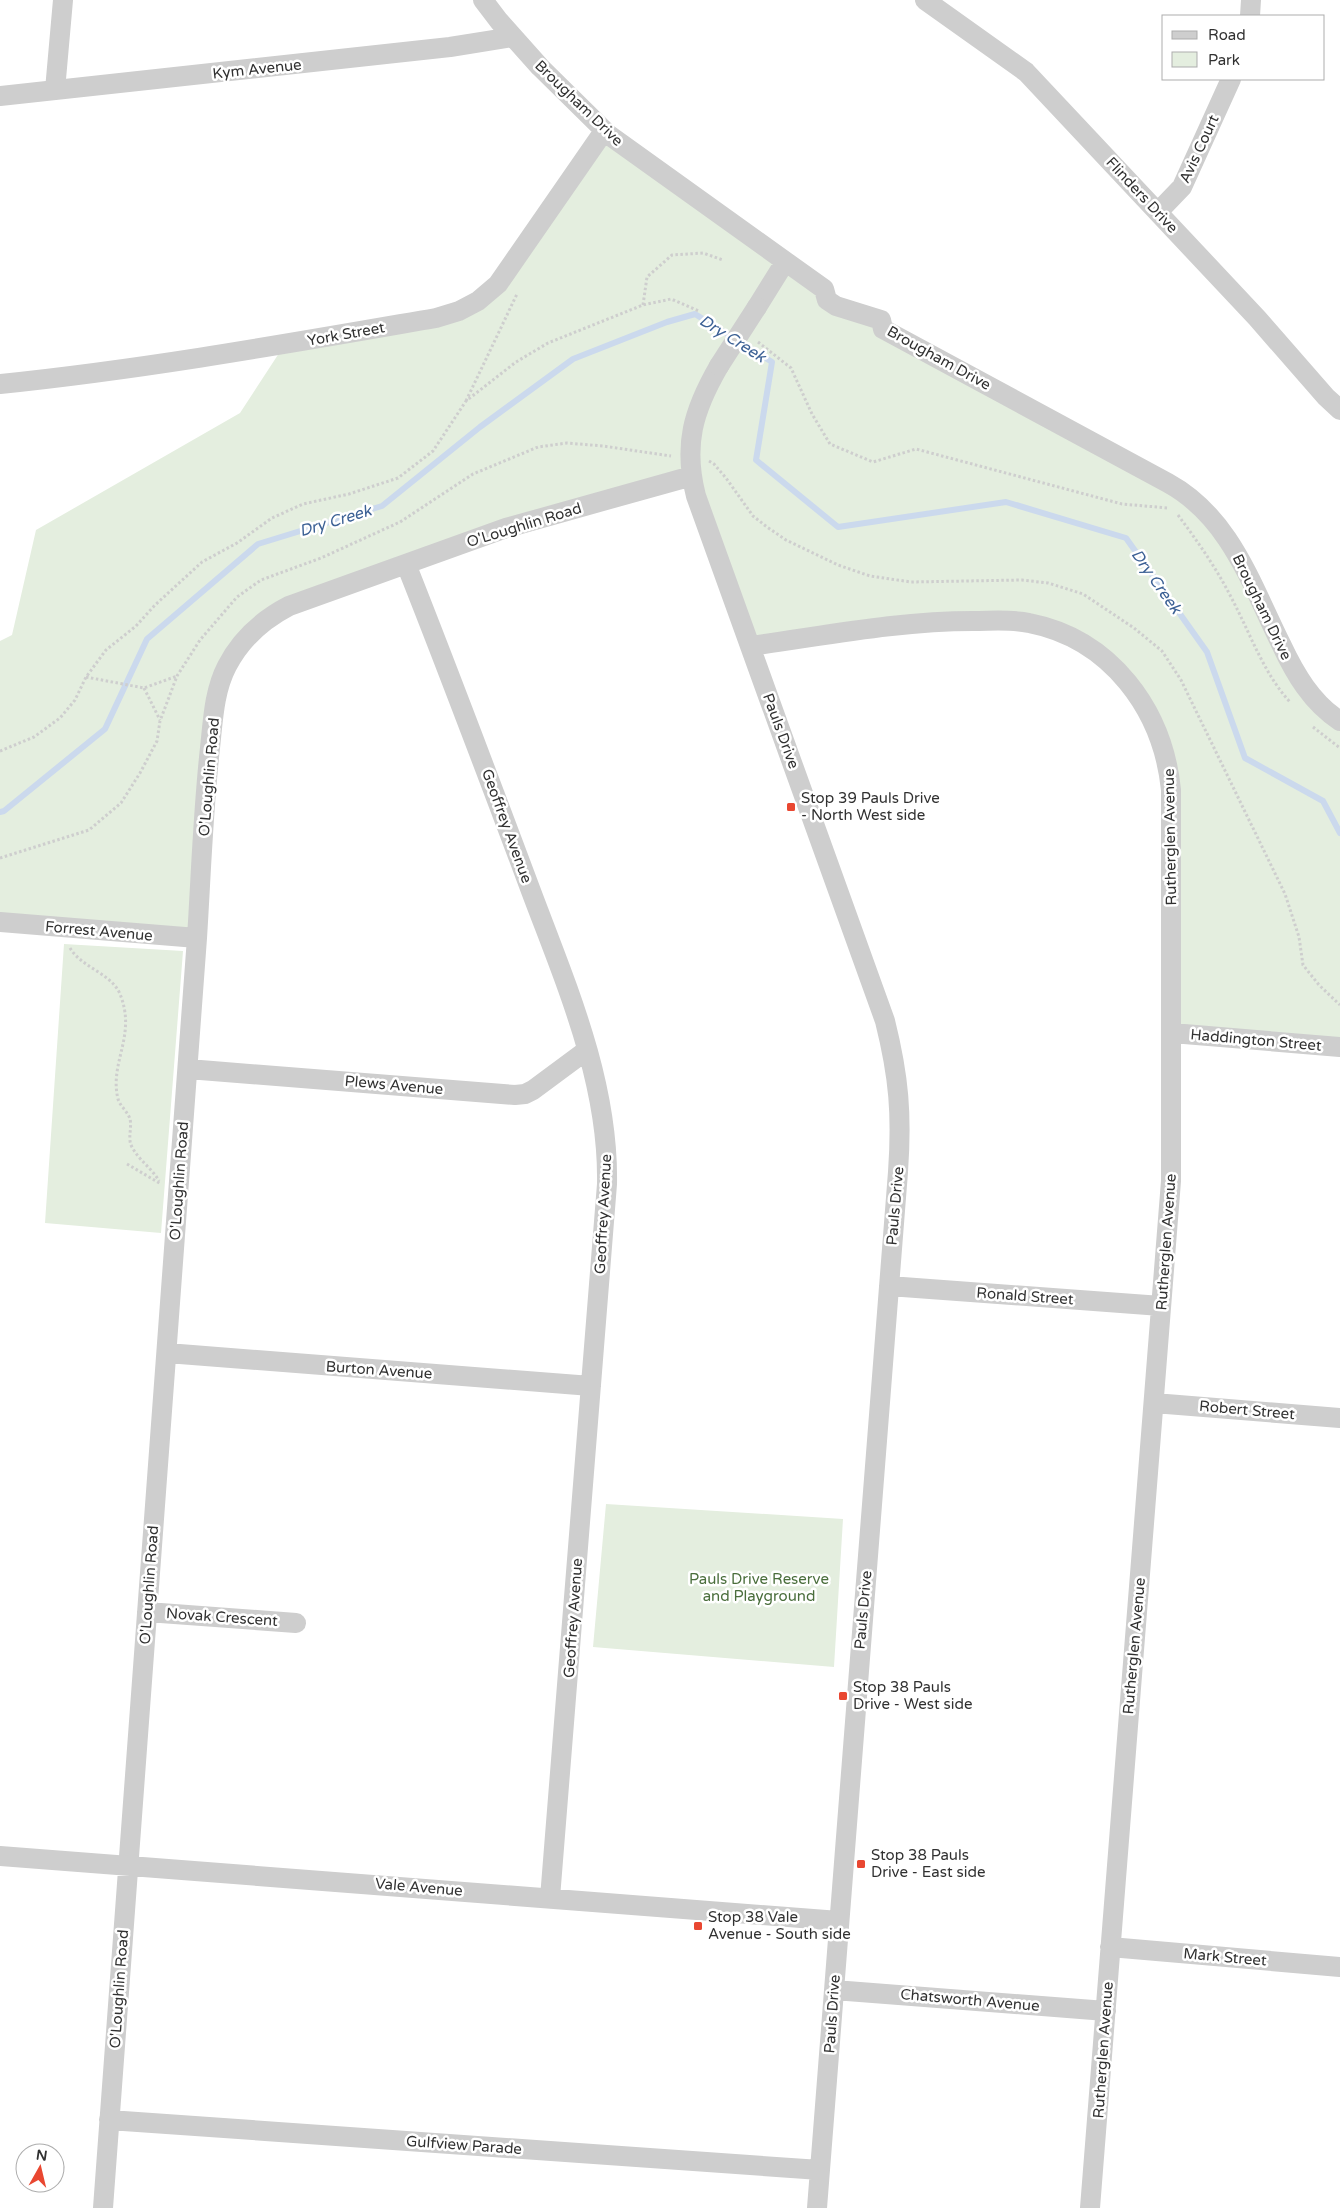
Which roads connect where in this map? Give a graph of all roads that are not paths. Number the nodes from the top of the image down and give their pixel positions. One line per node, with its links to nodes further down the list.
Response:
1 (63, 0): 8 (street)
2 (484, 0): 6 (street, Brougham Drive)
3 (926, 0): 11 (street, Flinders Drive)
4 (1251, 0): 5 (street)
5 (1250, 15)
6 (513, 37): 8 (street, Kym Avenue); 10 (street, Brougham Drive)
7 (1231, 80): 11 (street, Avis Court)
8 (55, 90): 9 (street, Kym Avenue)
9 (0, 96)
10 (604, 131): 12 (street, Brougham Drive); 13 (street, York Street)
11 (1158, 212): 14 (street, Flinders Drive)
12 (785, 262): 15 (street, Pauls Drive, bridge); 18 (street, Brougham Drive)
13 (0, 384)
14 (1340, 410)
15 (691, 467): 16 (street, O'Loughlin Road); 17 (street, Pauls Drive)
16 (406, 564): 20 (street, O'Loughlin Road); 23 (street, Geoffrey Avenue)
17 (750, 646): 21 (street, Rutherglen Avenue); 25 (street, Pauls Drive)
18 (1340, 722)
19 (0, 922): 20 (street, Forrest Avenue)
20 (197, 938): 24 (street, O'Loughlin Road)
21 (1172, 1033): 22 (street, Haddington Street); 26 (street, Rutherglen Avenue)
22 (1340, 1047)
23 (587, 1050): 24 (street, Plews Avenue); 28 (street, Geoffrey Avenue)
24 (188, 1069): 27 (street, O'Loughlin Road)
25 (889, 1286): 26 (street, Ronald Street); 36 (street, Pauls Drive)
26 (1161, 1306): 29 (street, Rutherglen Avenue)
27 (167, 1353): 28 (street, Burton Avenue); 31 (street, O'Loughlin Road)
28 (591, 1386): 35 (street, Geoffrey Avenue)
29 (1154, 1403): 30 (street, Robert Street); 37 (street, Rutherglen Avenue)
30 (1340, 1418)
31 (147, 1612): 32 (street, Novak Crescent); 34 (street, O'Loughlin Road)
32 (296, 1623)
33 (0, 1856): 34 (street, Vale Avenue)
34 (128, 1866): 35 (street, Vale Avenue); 41 (street, O'Loughlin Road)
35 (550, 1898): 36 (street, Vale Avenue)
36 (839, 1921): 39 (street, Pauls Drive)
37 (1110, 1947): 38 (street, Mark Street); 40 (street, Rutherglen Avenue)
38 (1340, 1967)
39 (834, 1990): 40 (street, Chatsworth Avenue); 42 (street, Pauls Drive)
40 (1106, 2011): 45 (street, Rutherglen Avenue)
41 (109, 2120): 42 (street, Gulfview Parade); 43 (street, O'Loughlin Road)
42 (820, 2170): 44 (street, Pauls Drive)
43 (103, 2208)
44 (817, 2208)
45 (1090, 2208)

